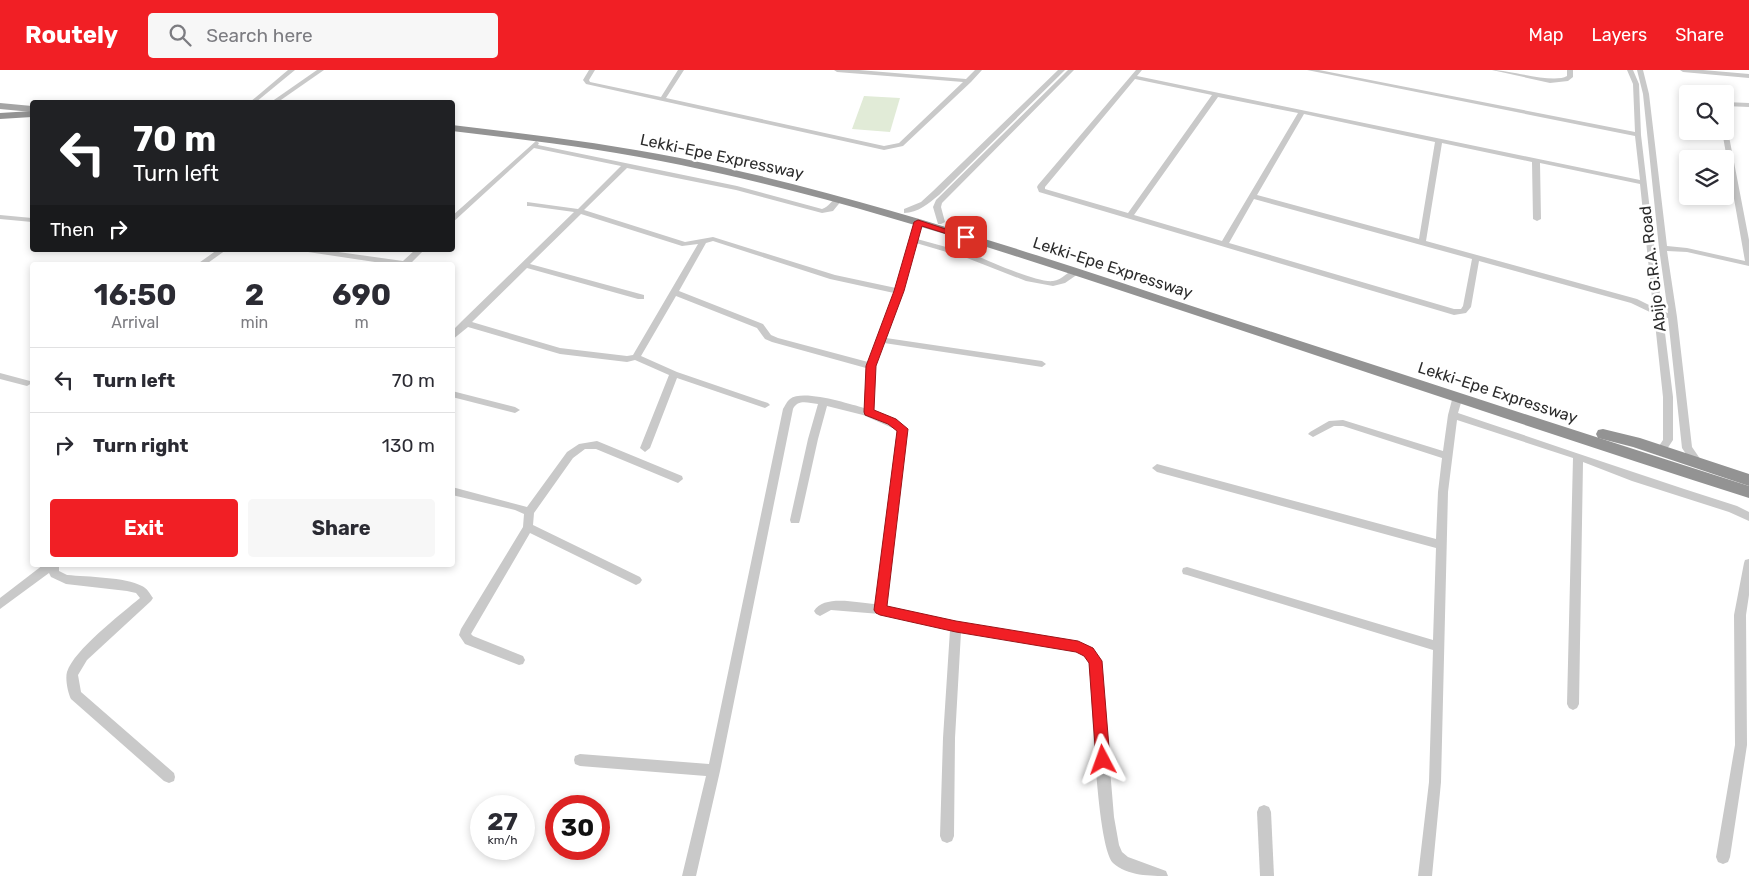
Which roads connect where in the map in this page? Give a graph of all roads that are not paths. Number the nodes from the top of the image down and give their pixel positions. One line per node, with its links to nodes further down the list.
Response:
1 (292, 70): 20 (street)
2 (321, 70): 21 (street)
3 (592, 70): 22 (street)
4 (681, 70): 22 (street)
5 (837, 70): 18 (street)
6 (979, 70): 18 (street)
7 (1062, 70): 46 (street)
8 (1071, 70): 53 (street)
9 (1139, 70): 17 (street)
10 (1310, 70): 34 (street)
11 (1495, 70): 12 (street)
12 (1570, 70)
13 (1630, 70): 34 (street, Abijo G.R.A. Road)
14 (1640, 70): 54 (street, Abijo G.R.A. Road)
15 (1683, 70): 16 (street)
16 (1749, 76)
17 (1133, 77): 19 (street); 48 (street)
18 (969, 81): 22 (street)
19 (1216, 95): 27 (street); 48 (street)
20 (255, 100)
21 (277, 100)
22 (662, 100)
23 (1734, 104): 24 (street)
24 (1749, 105)
25 (0, 106): 26 (main road)
26 (30, 110)
27 (1302, 112): 36 (street); 42 (street)
28 (30, 114): 29 (highway)
29 (0, 116)
30 (30, 120): 31 (highway)
31 (0, 122)
32 (455, 122): 46 (highway, Lekki-Epe Expressway)
33 (455, 128): 37 (highway, Lekki-Epe Expressway)
34 (1638, 135): 41 (street, Abijo G.R.A. Road)
35 (1727, 140): 70 (street)
36 (1439, 141): 39 (street); 58 (street)
37 (536, 142): 38 (highway, Lekki-Epe Expressway); 47 (street)
38 (569, 148): 40 (street); 43 (highway, Lekki-Epe Expressway)
39 (1536, 161): 41 (street); 50 (street)
40 (625, 166): 43 (street); 45 (street)
41 (1644, 183): 76 (street, Abijo G.R.A. Road)
42 (1253, 196): 58 (street); 59 (street)
43 (838, 200): 52 (highway, Lekki-Epe Expressway)
44 (530, 204): 45 (street)
45 (579, 211): 55 (street); 71 (street)
46 (907, 211): 53 (highway, Lekki-Epe Expressway)
47 (457, 213)
48 (1130, 216): 59 (street)
49 (0, 217): 51 (street)
50 (1537, 219)
51 (30, 220)
52 (918, 222): 56 (street); 57 (highway, Lekki-Epe Expressway)
53 (941, 222): 81 (highway, Lekki-Epe Expressway)
54 (1663, 237): 60 (street, Abijo G.R.A. Road); 61 (street)
55 (704, 240): 73 (street); 74 (street)
56 (913, 240): 65 (street); 73 (street)
57 (981, 242): 65 (street); 72 (highway, Lekki-Epe Expressway)
58 (1422, 242): 66 (street)
59 (1224, 244): 66 (street)
60 (1662, 248): 61 (street); 78 (street, Abijo G.R.A. Road)
61 (1687, 250): 70 (street)
62 (219, 252): 67 (street)
63 (322, 252): 68 (street)
64 (418, 252): 69 (street)
65 (970, 256): 72 (street)
66 (1476, 257): 77 (street)
67 (204, 262)
68 (391, 262)
69 (407, 262)
70 (1749, 263)
71 (524, 265): 75 (street); 82 (street)
72 (1075, 272): 81 (highway, Lekki-Epe Expressway)
73 (899, 291): 84 (street)
74 (674, 292): 85 (street); 87 (street)
75 (641, 297)
76 (1658, 300): 77 (street); 78 (street); 79 (street, Abijo G.R.A. Road)
77 (1634, 301): 79 (street)
78 (1672, 303): 80 (street, Abijo G.R.A. Road)
79 (1659, 313): 80 (street); 100 (street, Abijo G.R.A. Road)
80 (1673, 316): 103 (street, Abijo G.R.A. Road)
81 (1231, 318): 92 (highway, Lekki-Epe Expressway); 100 (highway, Lekki-Epe Expressway)
82 (465, 323): 83 (street); 85 (street)
83 (455, 333)
84 (882, 340): 86 (street); 87 (street)
85 (636, 357): 88 (street)
86 (1042, 364)
87 (871, 366): 96 (street)
88 (674, 374): 94 (street); 99 (street)
89 (0, 376): 90 (street)
90 (28, 383)
91 (455, 395): 95 (street)
92 (1458, 396): 97 (street); 108 (highway, Lekki-Epe Expressway)
93 (823, 403): 96 (street); 111 (street); 127 (street)
94 (765, 405)
95 (515, 410)
96 (869, 412): 120 (street)
97 (1453, 415): 101 (street); 102 (street)
98 (1313, 434): 101 (street)
99 (645, 448)
100 (1660, 452): 103 (highway, Lekki-Epe Expressway)
101 (1447, 456): 113 (street)
102 (1578, 456): 110 (street); 125 (street)
103 (1698, 463): 106 (highway, Lekki-Epe Expressway)
104 (1157, 468): 113 (street)
105 (678, 479): 109 (street)
106 (1749, 480)
107 (455, 492): 109 (street)
108 (1749, 492)
109 (529, 512): 112 (street)
110 (1749, 517)
111 (795, 520)
112 (528, 527): 118 (street); 124 (street)
113 (1442, 545): 123 (street)
114 (1749, 564): 131 (street)
115 (49, 567): 119 (street)
116 (52, 567): 128 (street)
117 (1187, 570): 123 (street)
118 (636, 580)
119 (0, 604)
120 (880, 610): 121 (street); 122 (street)
121 (820, 612)
122 (956, 626): 130 (street); 133 (street)
123 (1439, 647): 135 (street)
124 (519, 660)
125 (1573, 704)
126 (580, 760): 127 (street)
127 (714, 771): 132 (street)
128 (169, 777)
129 (1264, 812): 134 (street)
130 (947, 836)
131 (1723, 857)
132 (689, 876)
133 (1161, 876)
134 (1267, 876)
135 (1425, 876)

